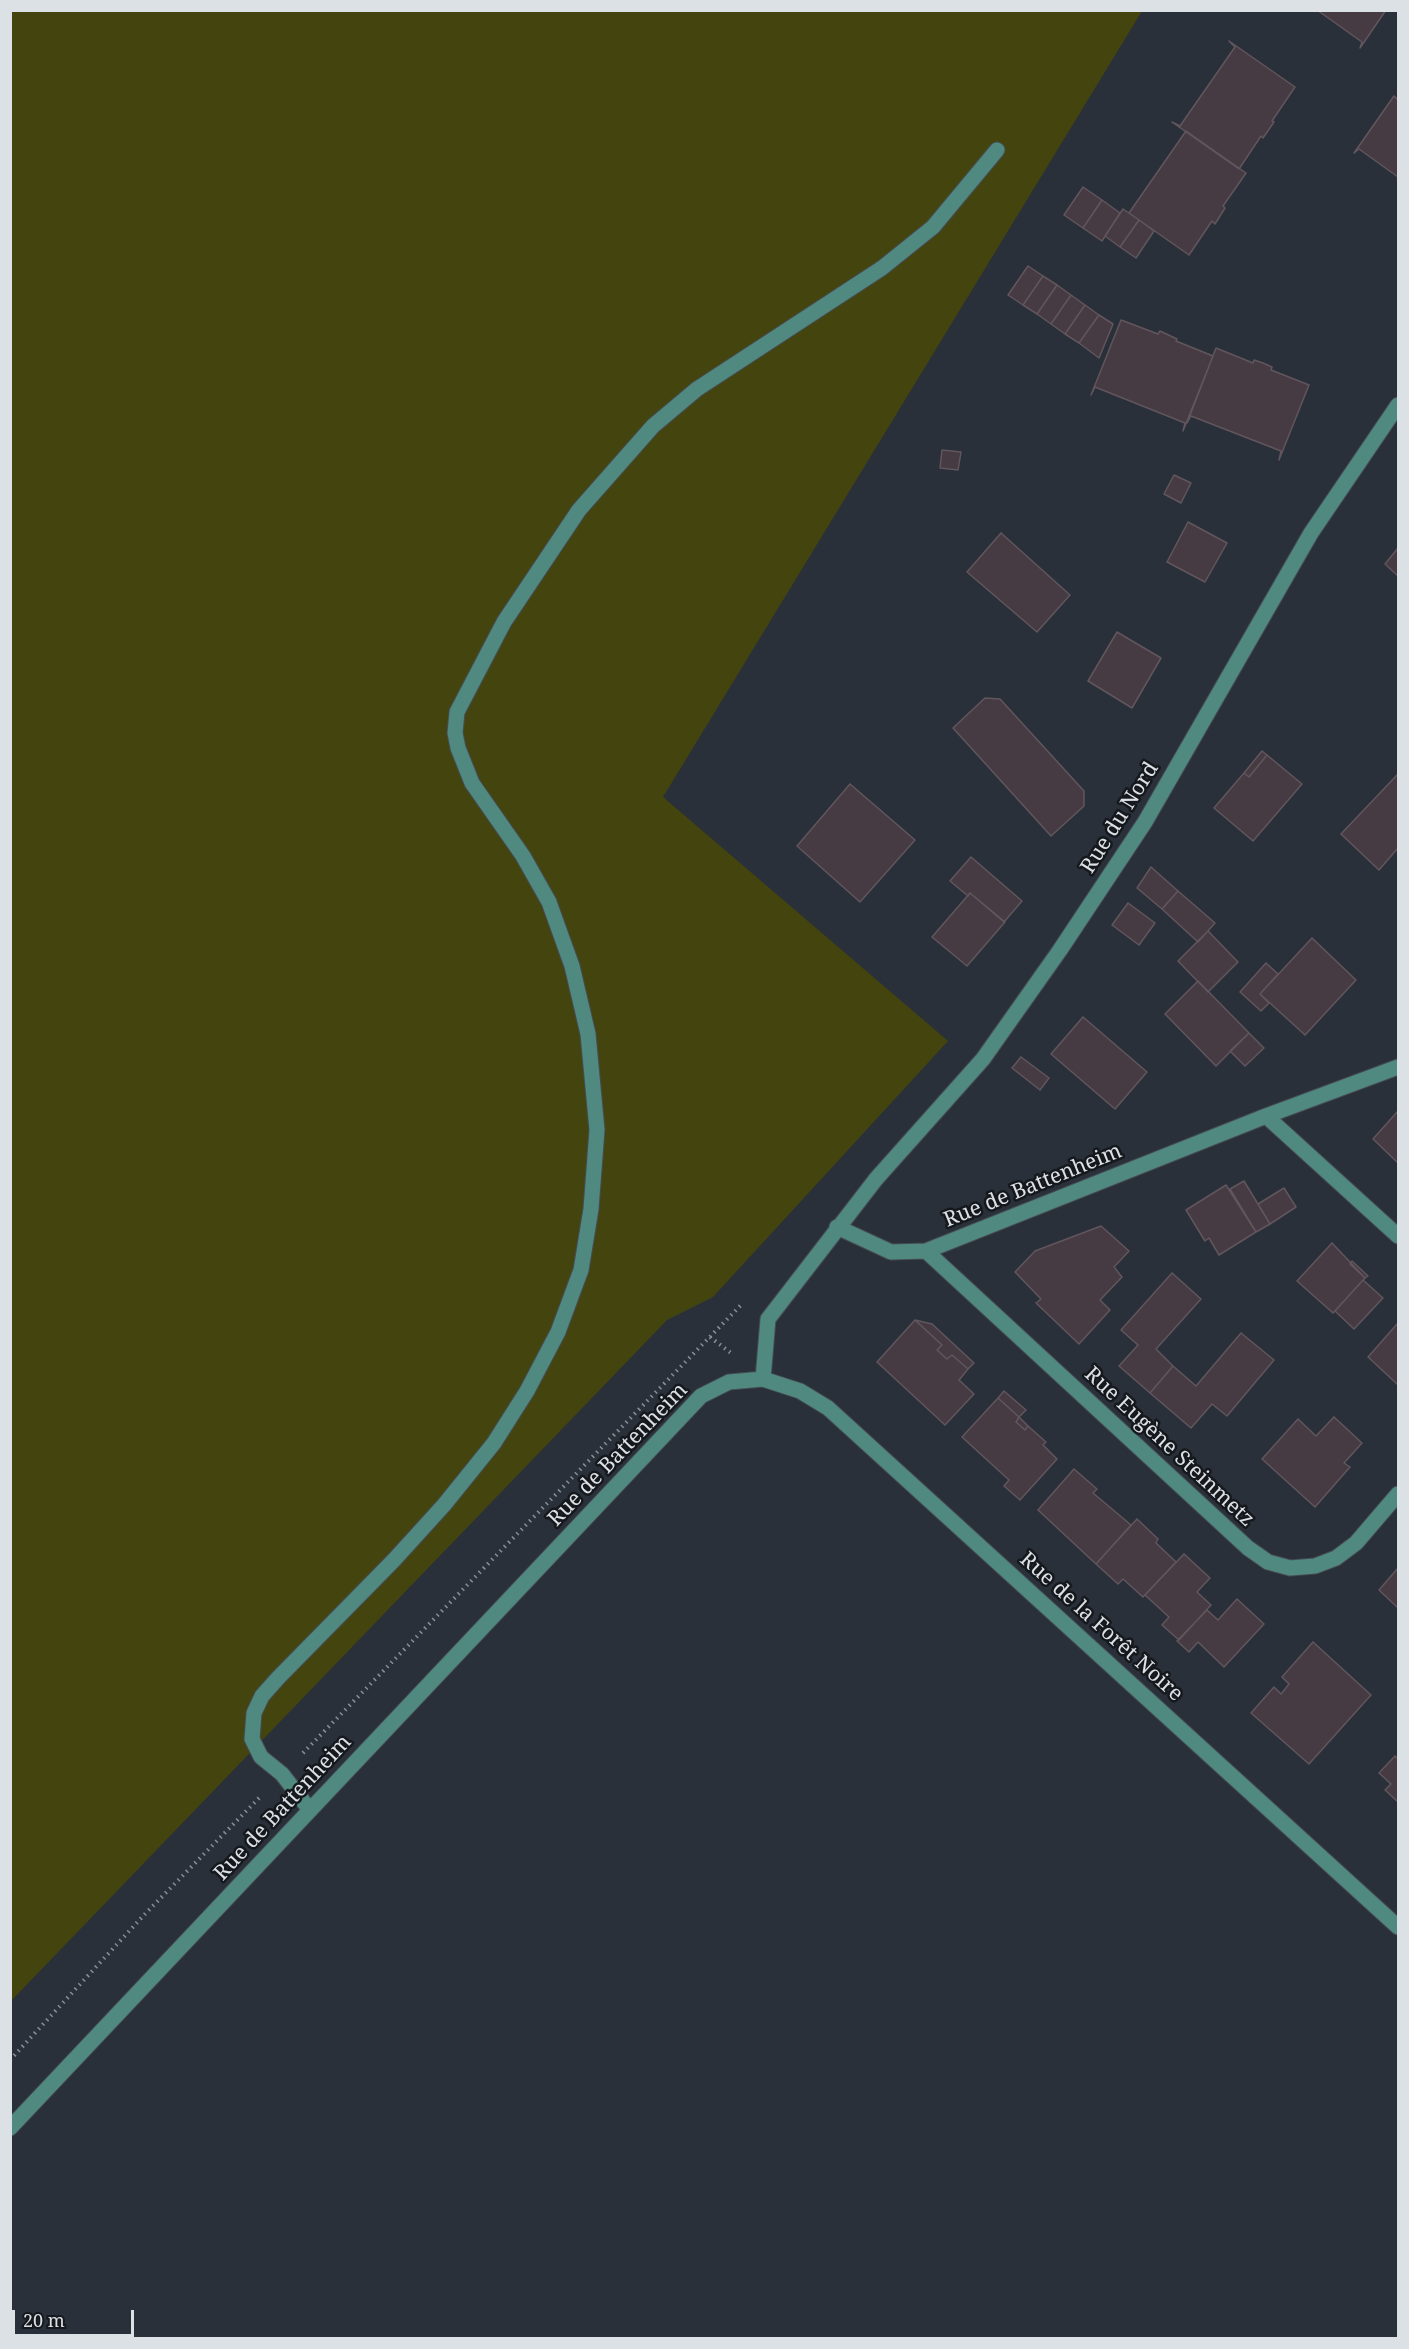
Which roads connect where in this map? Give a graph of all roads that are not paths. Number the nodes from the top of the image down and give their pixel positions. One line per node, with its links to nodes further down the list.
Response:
1 (998, 150): 10 (street)
2 (1398, 405): 5 (street, Rue du Nord)
3 (1398, 1067): 4 (street, Rue de Battenheim)
4 (1266, 1116): 6 (street); 7 (street, Rue de Battenheim)
5 (837, 1227): 7 (street, Rue de Battenheim); 8 (street)
6 (1398, 1236)
7 (926, 1251): 9 (street, Rue Eugène Steinmetz)
8 (763, 1379): 10 (street, Rue de Battenheim); 11 (street, Rue de la Forêt Noire)
9 (1398, 1494)
10 (310, 1810): 12 (street, Rue de Battenheim)
11 (1398, 1927)
12 (10, 2128)

